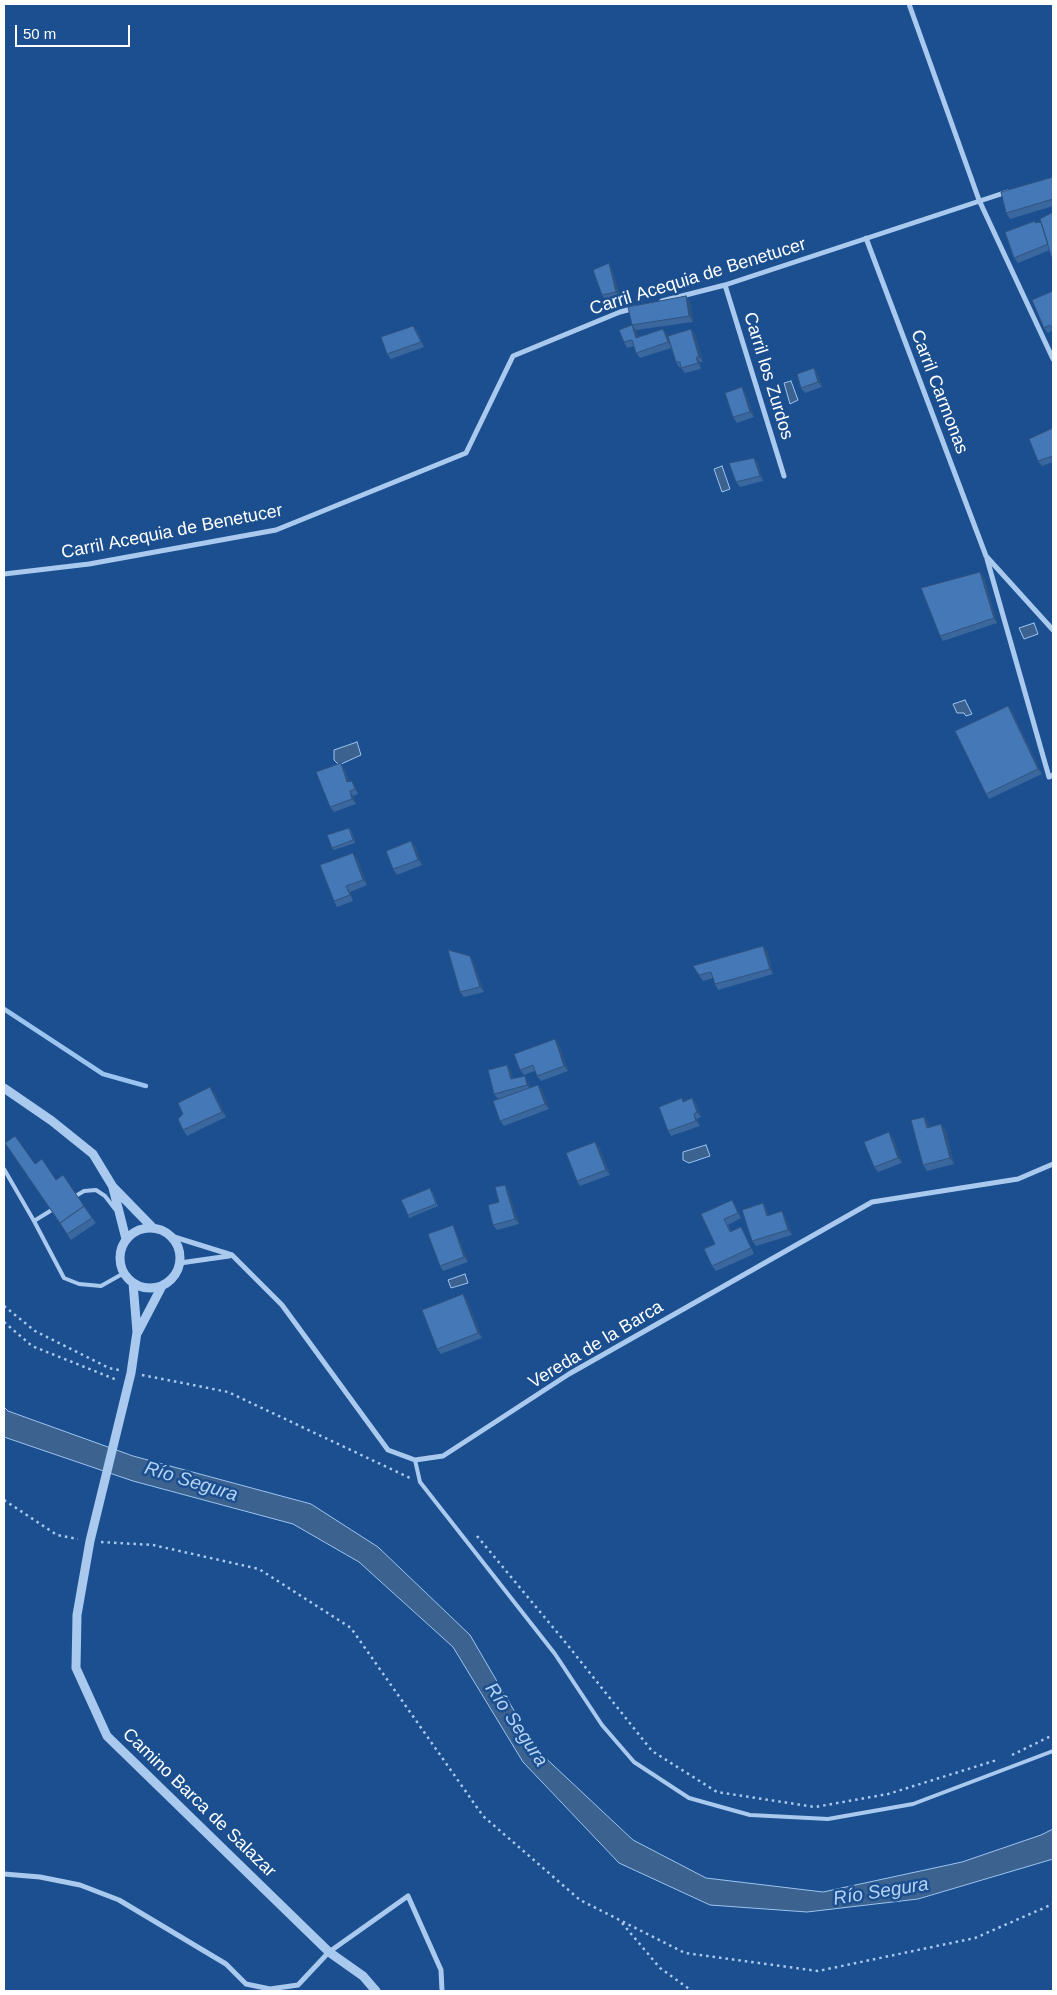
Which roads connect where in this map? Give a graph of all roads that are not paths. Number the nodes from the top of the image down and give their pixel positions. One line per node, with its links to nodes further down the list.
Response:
1 (909, 4): 3 (street)
2 (1016, 190): 3 (street, Carril Acequia de Benetucer)
3 (979, 200): 4 (street, Carril Acequia de Benetucer); 8 (street)
4 (866, 238): 5 (street, Carril Acequia de Benetucer); 10 (street, Carril Carmonas)
5 (725, 285): 6 (street, Carril Acequia de Benetucer); 9 (street, Carril los Zurdos)
6 (658, 302)
7 (639, 307): 11 (street, Carril Acequia de Benetucer)
8 (1053, 359)
9 (784, 476)
10 (986, 556): 12 (street, Carril Carmonas); 13 (street, Carril Carmonas)
11 (4, 574)
12 (1053, 630)
13 (1053, 775)
14 (4, 1088): 17 (street)
15 (1053, 1164): 31 (street, Vereda de la Barca)
16 (4, 1169): 21 (lane)
17 (113, 1187): 20 (street); 22 (street)
18 (67, 1201): 20 (lane)
19 (59, 1206): 21 (lane)
20 (120, 1215): 24 (street)
21 (34, 1221): 27 (lane)
22 (152, 1227): 23 (street); 24 (street)
23 (171, 1236): 25 (street); 26 (street)
24 (126, 1239): 27 (street)
25 (232, 1255): 26 (street); 31 (street, Vereda de la Barca)
26 (180, 1263): 29 (street)
27 (124, 1273): 28 (street)
28 (134, 1283): 29 (street); 30 (street, Camino Barca de Salazar)
29 (162, 1286): 30 (street, Camino Barca de Salazar)
30 (138, 1332): 34 (street, Camino Barca de Salazar)
31 (415, 1460): 32 (lane)
32 (1053, 1751)
33 (4, 1874): 34 (street)
34 (329, 1952): 35 (street, Camino Barca de Salazar); 36 (street)
35 (376, 1991)
36 (442, 1991)

